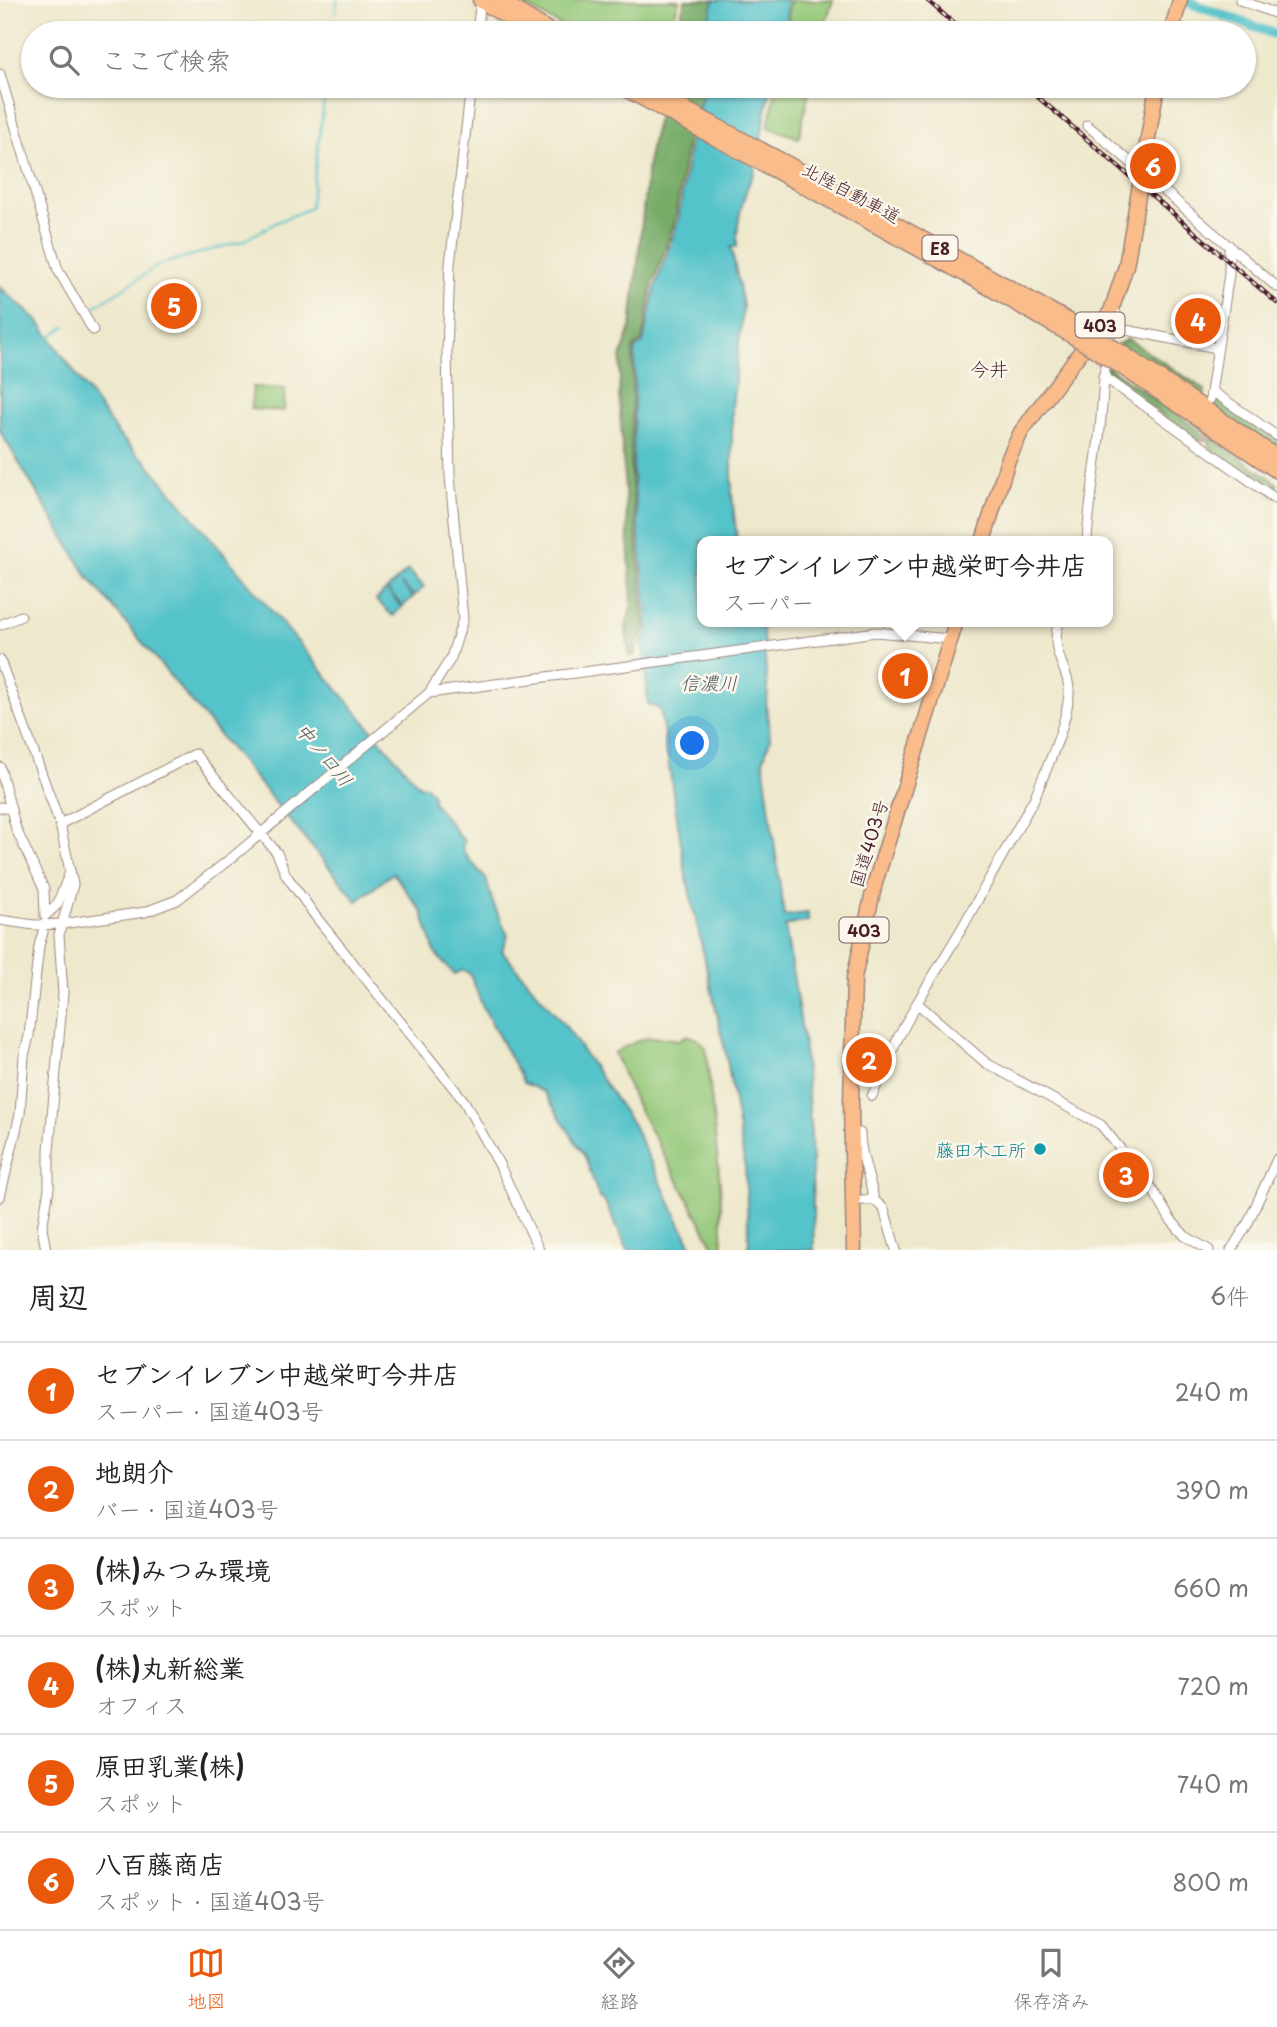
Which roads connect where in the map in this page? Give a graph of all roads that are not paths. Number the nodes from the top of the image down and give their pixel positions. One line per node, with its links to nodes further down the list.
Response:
1 (1240, 0): 4 (street)
2 (480, 3): 3 (highway); 5 (street)
3 (503, 6): 6 (highway); 7 (highway)
4 (1277, 13)
5 (478, 21)
6 (519, 21)
7 (531, 21)
8 (0, 74): 20 (street)
9 (470, 98): 36 (street)
10 (643, 98): 15 (highway, 北陸自動車道 / E8)
11 (663, 98): 15 (highway, 北陸自動車道 / E8)
12 (1155, 98): 14 (highway, 403)
13 (1087, 124): 14 (street)
14 (1141, 172): 16 (street); 18 (highway, 403)
15 (798, 177): 22 (highway, 北陸自動車道 / E8, bridge)
16 (1229, 245): 17 (street); 21 (street)
17 (1277, 287)
18 (1112, 307): 19 (street); 28 (highway, 403)
19 (1111, 327): 21 (street); 23 (street)
20 (93, 330)
21 (1217, 348): 24 (street)
22 (1118, 357): 25 (highway, 北陸自動車道 / E8); 26 (highway, 北陸自動車道 / E8)
23 (1103, 376): 27 (street); 29 (street)
24 (1277, 436)
25 (1277, 457)
26 (1277, 471)
27 (1277, 500)
28 (985, 536)
29 (1087, 536)
30 (20, 617): 31 (street)
31 (0, 625)
32 (954, 627): 34 (highway, 国道403号 / 403)
33 (1058, 627): 46 (street)
34 (950, 639): 36 (street); 51 (highway, 国道403号 / 403)
35 (0, 660): 40 (street)
36 (429, 693): 41 (street)
37 (0, 767): 39 (street)
38 (0, 807): 39 (street)
39 (11, 809): 42 (street)
40 (60, 824): 41 (street); 42 (street)
41 (260, 833): 44 (street); 54 (street)
42 (71, 871): 44 (street)
43 (0, 920): 44 (street)
44 (62, 924): 53 (street)
45 (43, 932): 50 (street)
46 (917, 1003): 47 (street); 57 (street)
47 (872, 1097)
48 (860, 1133): 52 (street)
49 (1277, 1159): 58 (street)
50 (0, 1197)
51 (852, 1200): 52 (street); 55 (highway, 国道403号 / 403)
52 (874, 1200): 56 (street)
53 (46, 1250)
54 (539, 1250)
55 (854, 1250)
56 (896, 1250)
57 (1209, 1250)
58 (1231, 1250)

